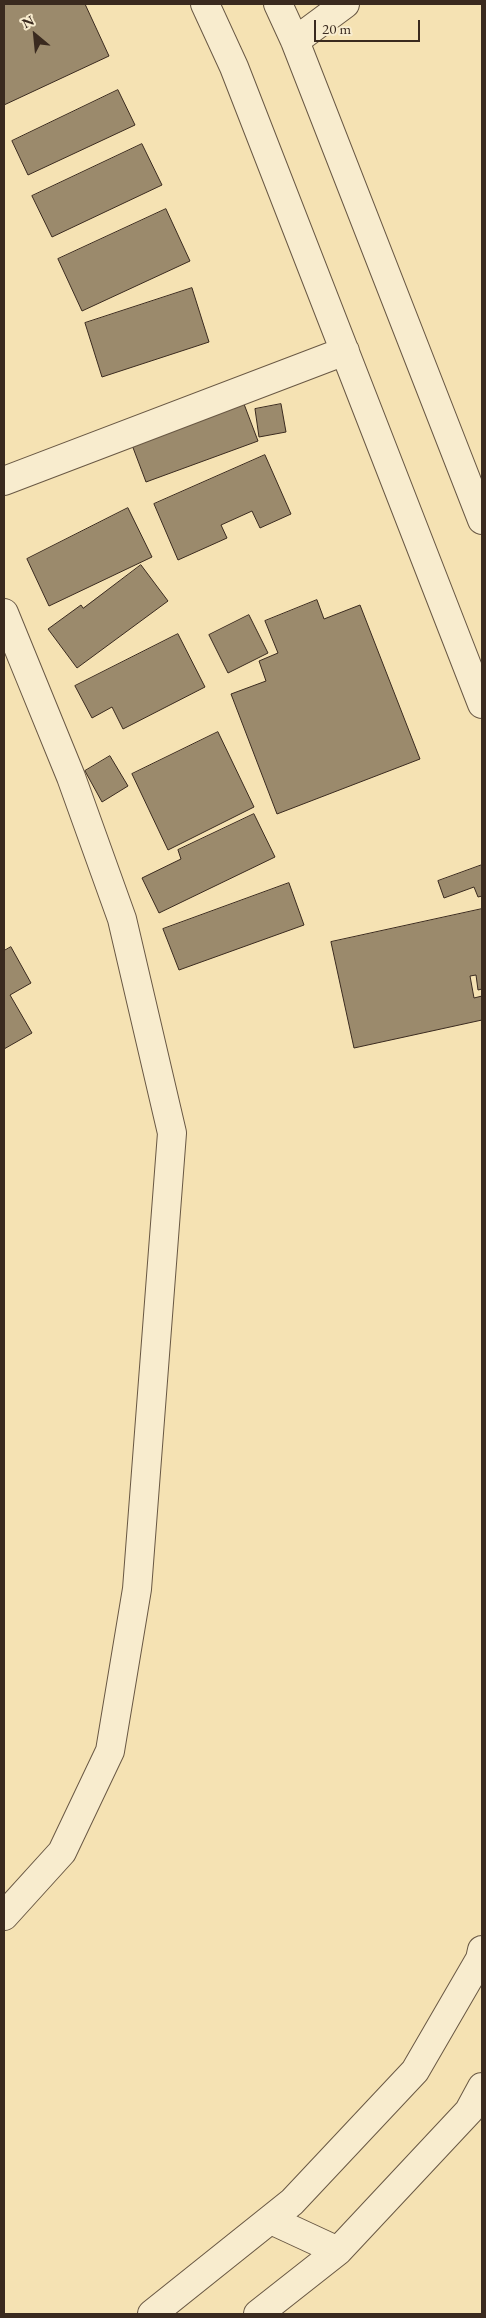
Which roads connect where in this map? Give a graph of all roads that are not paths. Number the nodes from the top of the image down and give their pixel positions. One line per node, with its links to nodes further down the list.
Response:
1 (205, 4): 5 (street)
2 (278, 4): 4 (street)
3 (345, 4): 4 (street)
4 (295, 41): 7 (street)
5 (345, 351): 6 (street); 9 (street)
6 (4, 481)
7 (482, 520)
8 (4, 613): 10 (street)
9 (482, 704)
10 (4, 1916)
11 (482, 1950): 14 (street)
12 (482, 2087): 13 (street)
13 (475, 2107): 15 (street)
14 (271, 2220): 15 (street); 16 (street)
15 (338, 2251): 17 (street)
16 (152, 2314)
17 (258, 2314)

